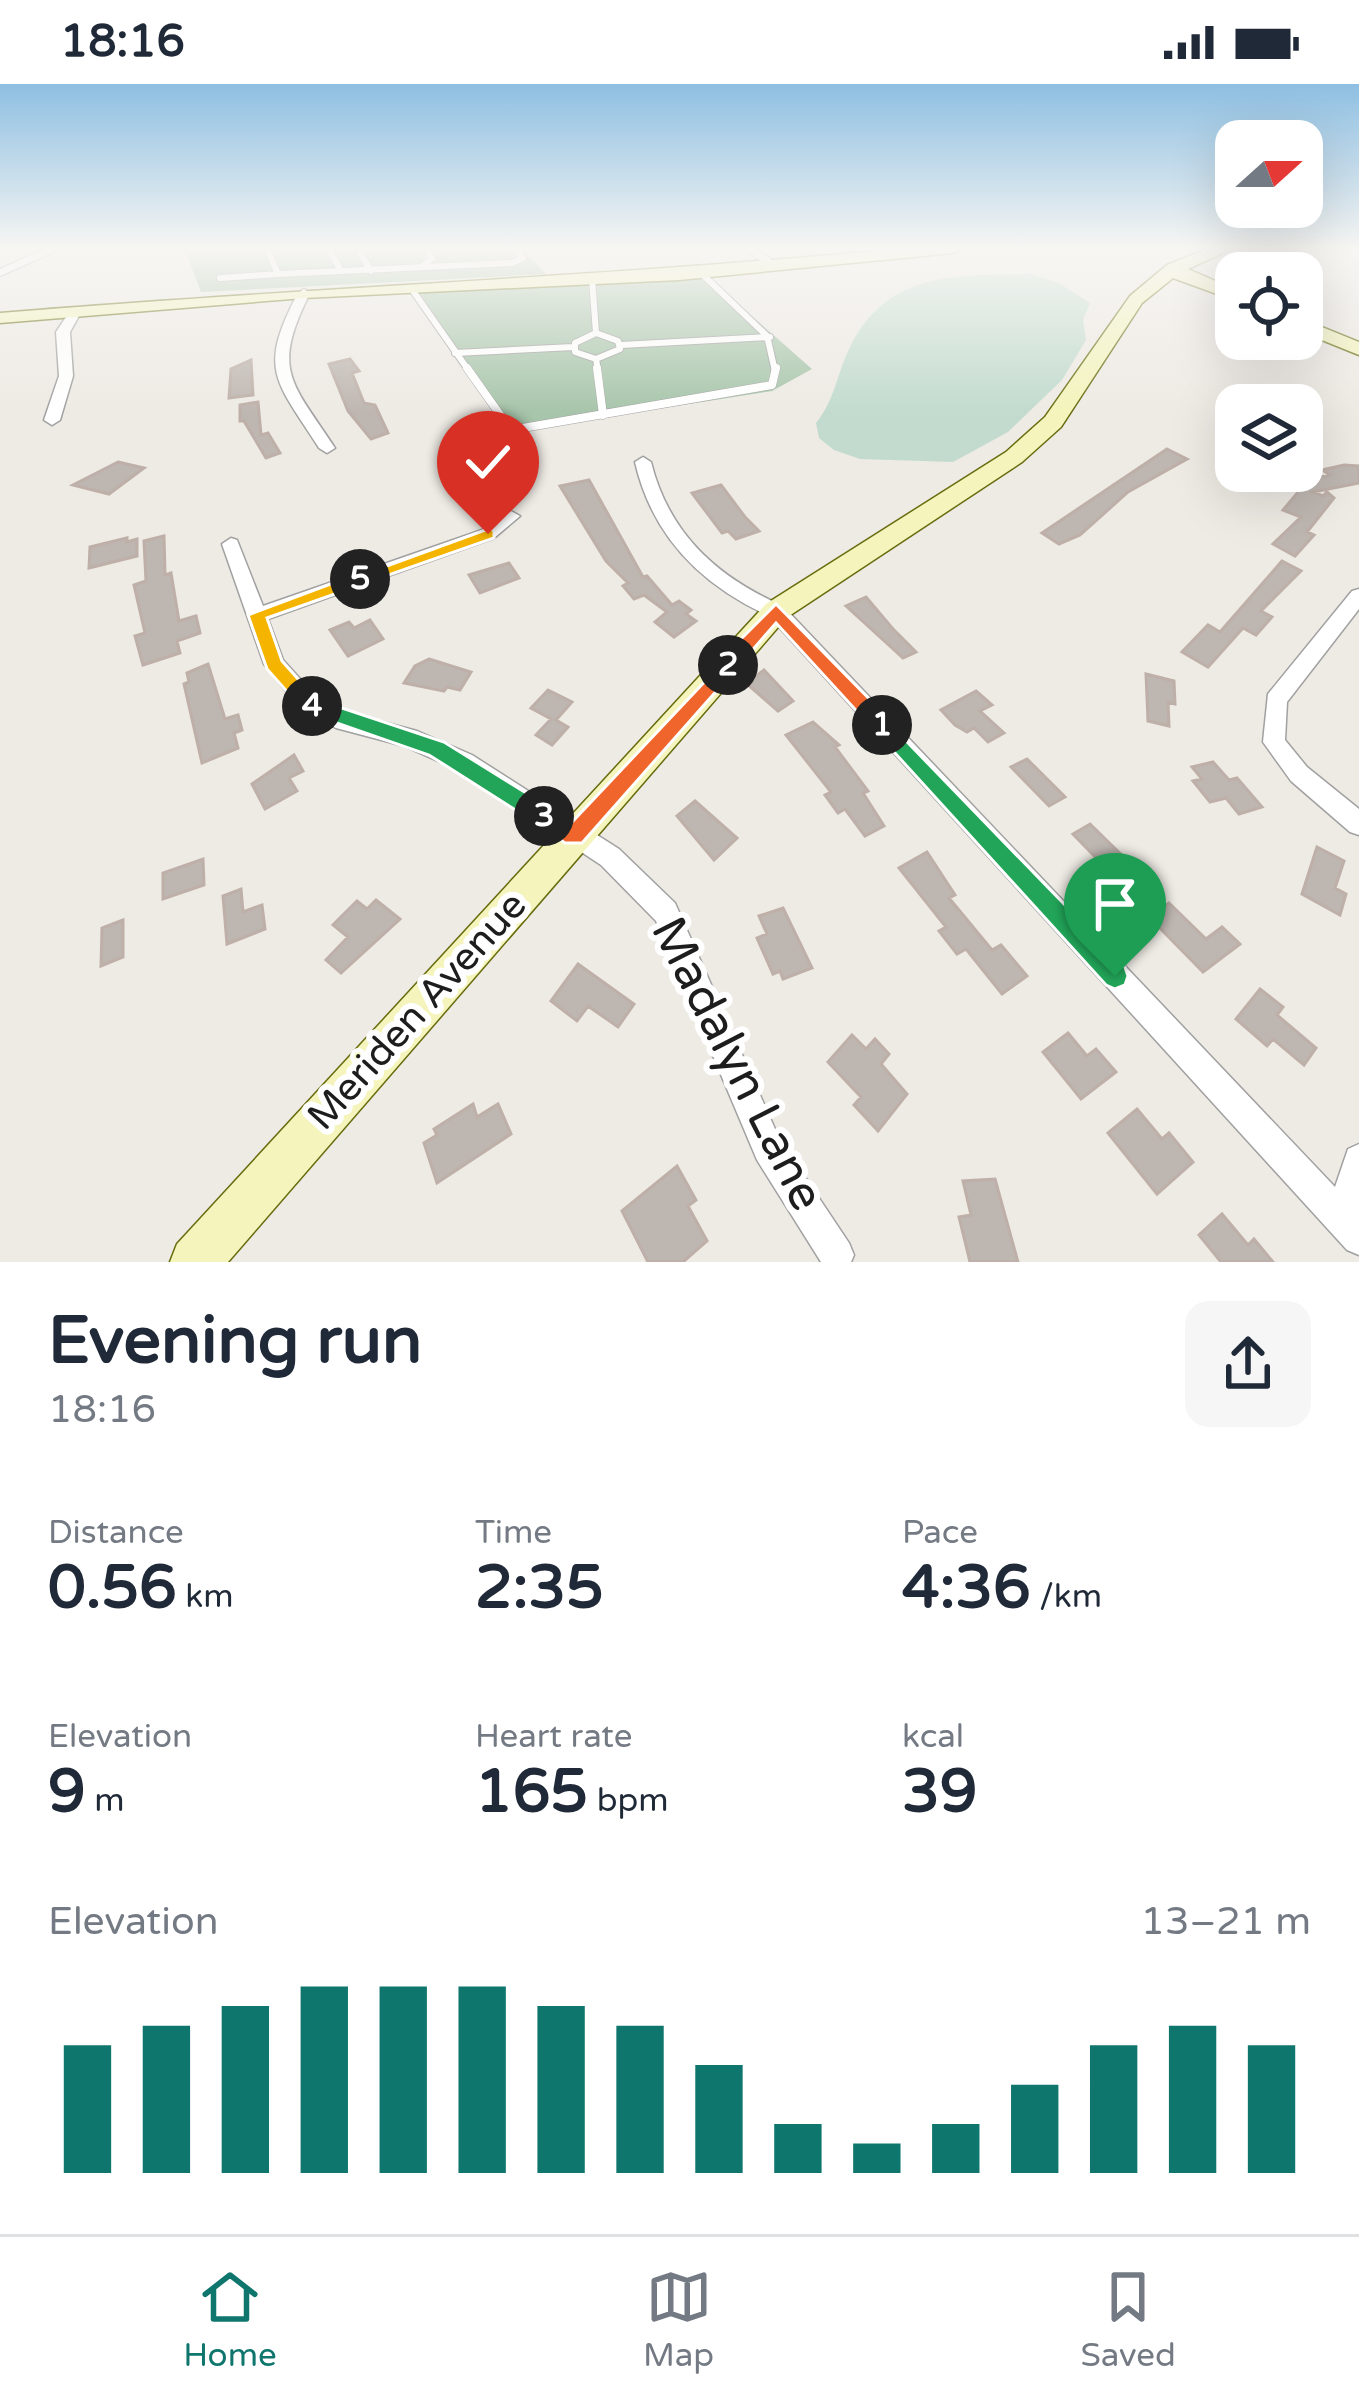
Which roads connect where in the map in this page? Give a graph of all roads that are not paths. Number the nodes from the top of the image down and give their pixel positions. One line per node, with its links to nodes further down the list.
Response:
1 (189, 303): 7 (street)
2 (298, 303): 19 (street)
3 (421, 303): 15 (lane)
4 (594, 303): 9 (lane)
5 (733, 303): 11 (lane)
6 (1135, 303): 24 (street, Meriden Avenue)
7 (74, 314): 8 (street); 18 (street)
8 (0, 318)
9 (596, 333): 12 (lane); 13 (lane)
10 (1323, 334): 14 (street)
11 (770, 337): 12 (lane); 17 (lane)
12 (621, 345): 16 (lane)
13 (573, 347): 15 (lane); 16 (lane)
14 (1359, 349)
15 (454, 353): 17 (lane)
16 (596, 359): 17 (lane)
17 (603, 415)
18 (52, 420)
19 (327, 448)
20 (643, 462): 24 (street)
21 (511, 516): 25 (street)
22 (231, 544): 25 (street, Madalyn Lane)
23 (1359, 596): 26 (street)
24 (776, 611): 27 (street, Meriden Avenue); 29 (street)
25 (257, 615): 27 (street, Madalyn Lane)
26 (1359, 824)
27 (574, 836): 30 (street, Madalyn Lane); 31 (street, Meriden Avenue)
28 (1359, 1160): 29 (street)
29 (1350, 1229)
30 (837, 1256)
31 (195, 1262)

